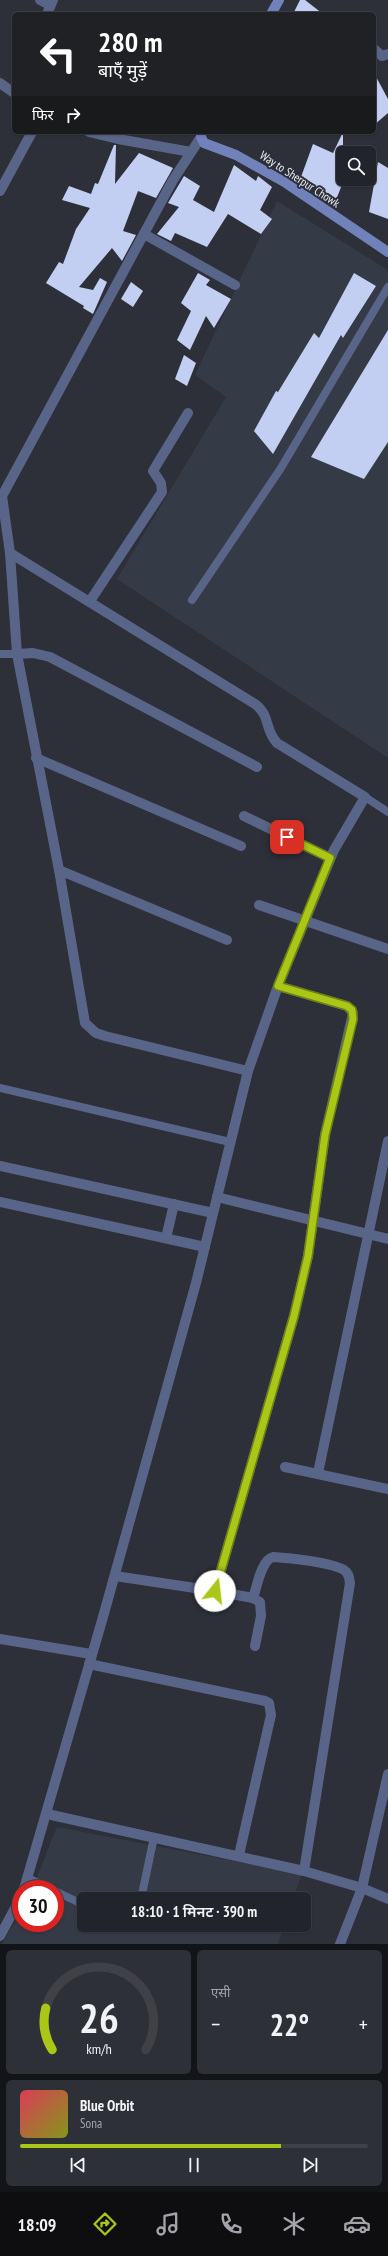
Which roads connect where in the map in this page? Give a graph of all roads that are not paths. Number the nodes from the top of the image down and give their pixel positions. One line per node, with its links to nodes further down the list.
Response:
1 (40, 0): 3 (street)
2 (277, 1): 4 (street)
3 (50, 6)
4 (272, 12)
5 (376, 52): 6 (street)
6 (388, 54)
7 (0, 83): 8 (street)
8 (12, 92)
9 (31, 134): 13 (street)
10 (97, 134): 12 (street)
11 (201, 134): 12 (street); 15 (street, Way to Sherpur Chowk)
12 (191, 152): 14 (street)
13 (0, 191)
14 (144, 234): 16 (street); 19 (street)
15 (388, 252)
16 (235, 285)
17 (388, 287): 21 (lane)
18 (188, 413): 22 (street)
19 (1, 495): 20 (street)
20 (10, 553): 22 (street); 24 (street)
21 (192, 600)
22 (90, 601): 27 (street)
23 (0, 654): 24 (lane)
24 (17, 654): 25 (street); 26 (street)
25 (36, 758): 30 (street); 32 (street)
26 (257, 767)
27 (365, 797): 28 (lane); 31 (street)
28 (388, 812)
29 (244, 816): 31 (street)
30 (241, 846)
31 (330, 858): 34 (street)
32 (59, 870): 35 (street); 38 (street)
33 (259, 904): 34 (street)
34 (305, 920): 36 (street); 37 (street)
35 (227, 940)
36 (388, 949)
37 (278, 986): 38 (street); 47 (street)
38 (248, 1071): 41 (street)
39 (0, 1088): 41 (lane)
40 (388, 1141): 48 (street)
41 (230, 1142): 43 (street)
42 (0, 1166): 45 (street)
43 (217, 1198): 46 (street); 47 (street)
44 (0, 1202): 49 (street)
45 (174, 1204): 46 (street); 49 (street)
46 (213, 1213): 51 (street)
47 (313, 1220): 48 (street); 56 (street)
48 (368, 1235): 50 (street); 53 (street)
49 (166, 1238): 51 (street)
50 (388, 1239)
51 (205, 1247): 55 (street)
52 (285, 1467): 53 (street)
53 (318, 1473): 54 (street)
54 (387, 1486)
55 (115, 1576): 56 (street); 60 (street)
56 (215, 1591): 57 (street)
57 (253, 1598): 59 (street); 65 (street)
58 (0, 1639): 60 (street)
59 (256, 1646)
60 (90, 1659): 62 (street); 64 (street)
61 (388, 1774): 68 (street)
62 (47, 1814): 63 (street); 66 (street)
63 (154, 1837): 64 (street); 69 (lane)
64 (239, 1855): 65 (street)
65 (304, 1870): 68 (street)
66 (28, 1878): 67 (lane)
67 (32, 1880)
68 (362, 1888): 71 (street); 75 (street)
69 (142, 1892)
70 (64, 1895): 72 (lane)
71 (388, 1899)
72 (77, 1902)
73 (12, 1914): 74 (street)
74 (0, 1936)
75 (340, 1944)

